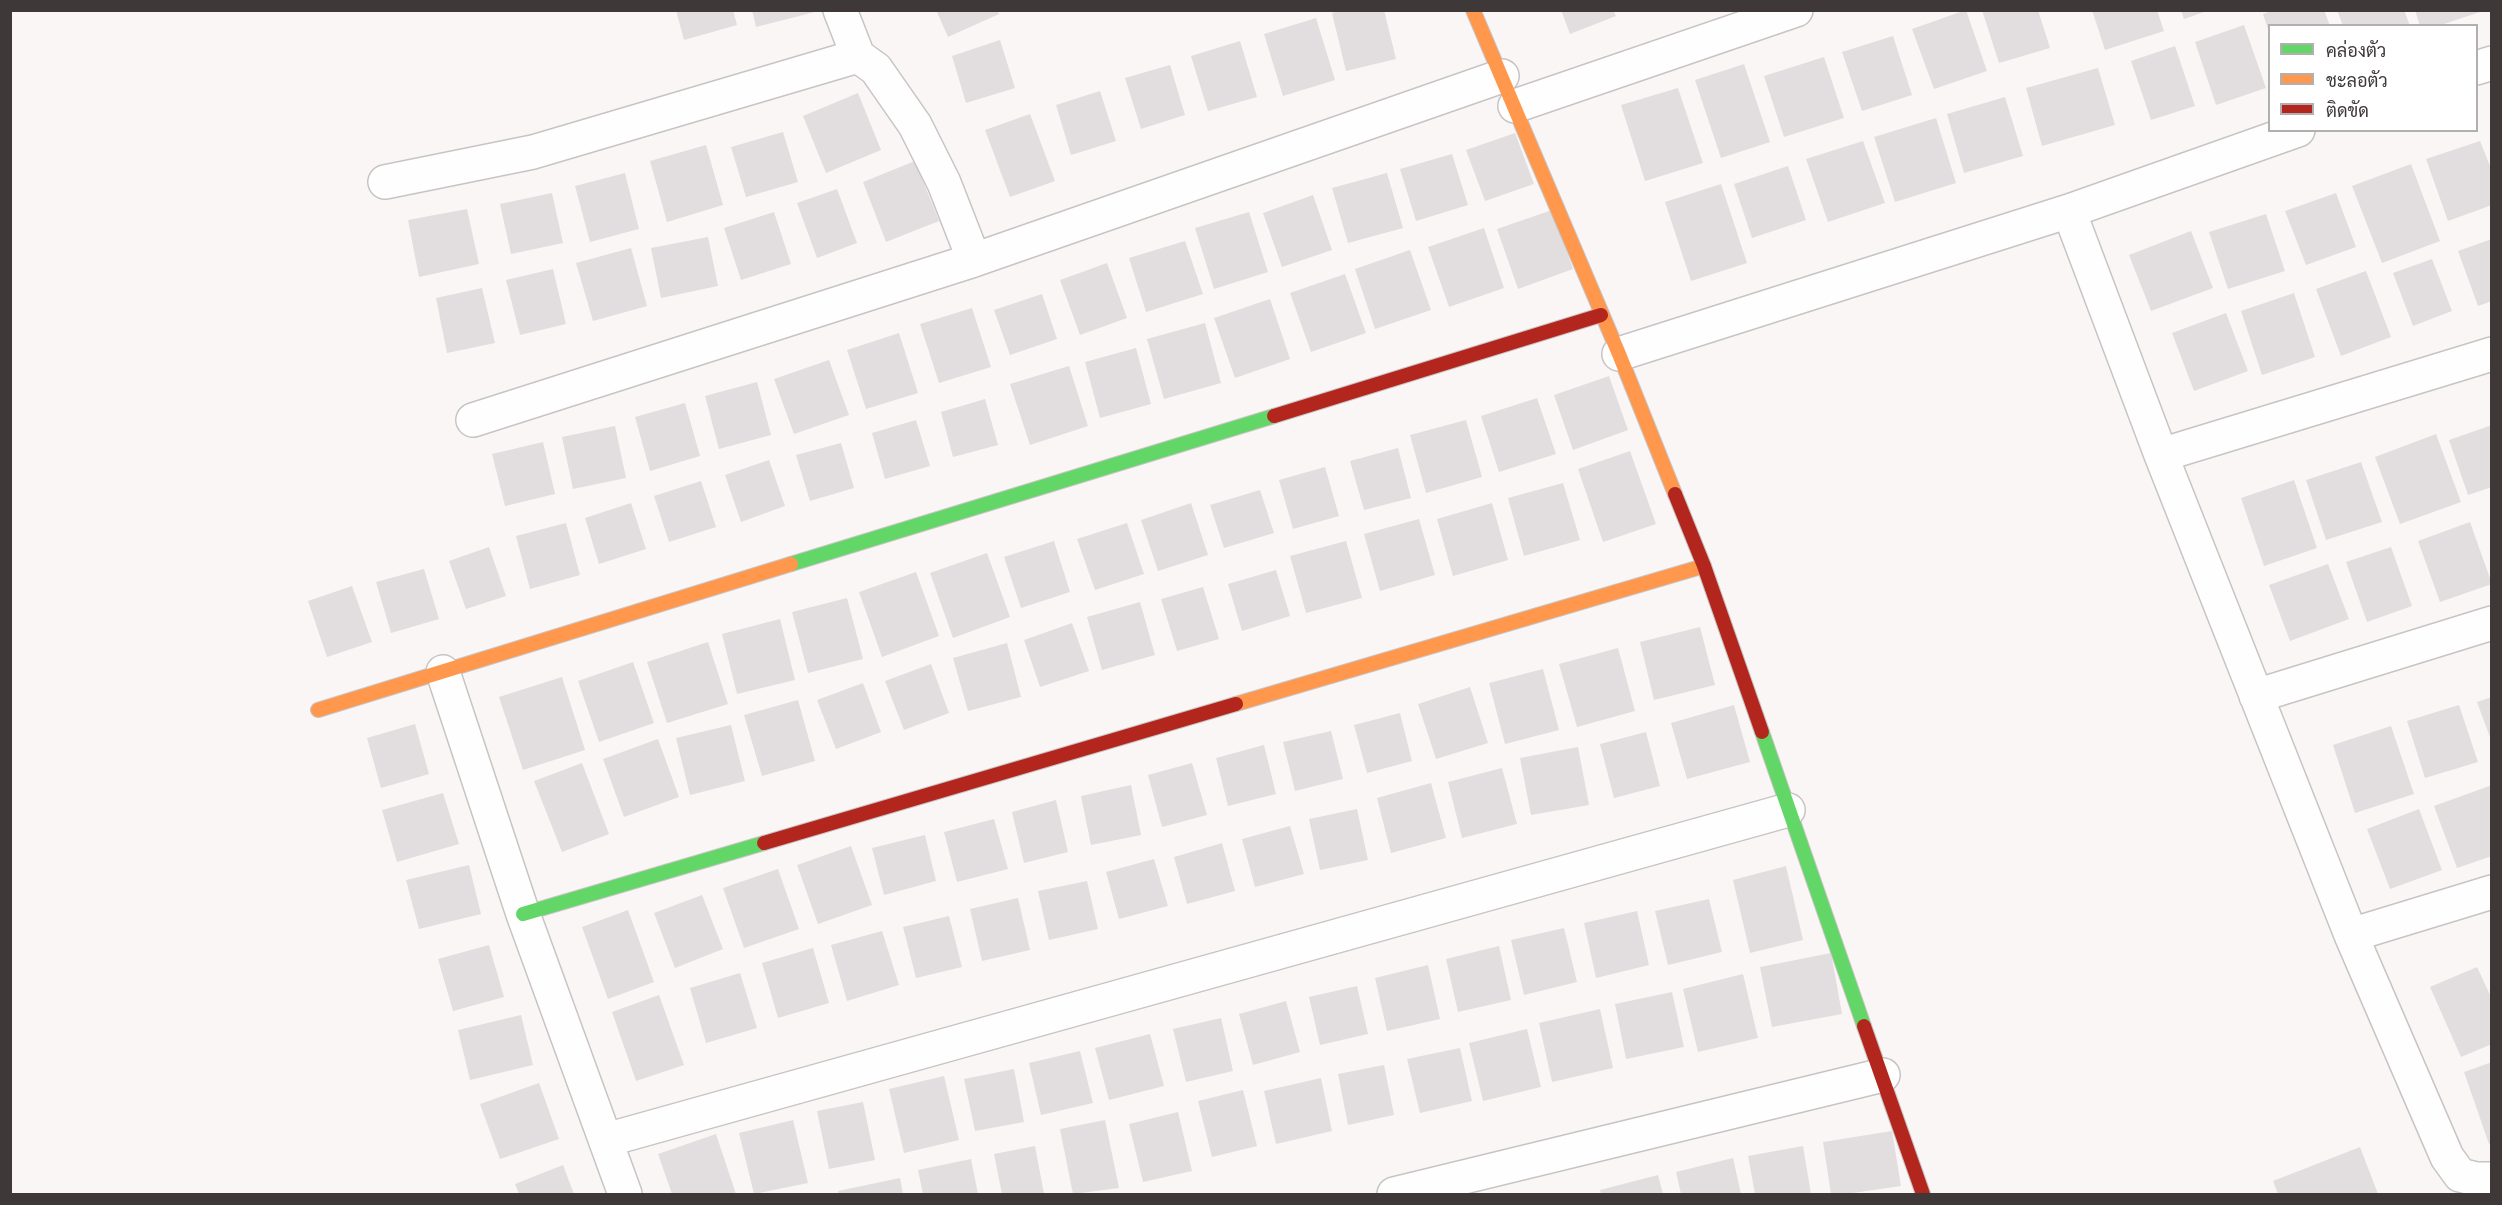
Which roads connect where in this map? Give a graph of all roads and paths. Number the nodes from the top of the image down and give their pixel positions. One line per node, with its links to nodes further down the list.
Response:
1 (840, 10): 4 (street)
2 (1473, 10): 5 (street)
3 (1796, 10): 6 (street)
4 (858, 56): 8 (street); 10 (street)
5 (1502, 76): 6 (street); 10 (street)
6 (1515, 106): 11 (street)
7 (2292, 132): 9 (street)
8 (385, 182)
9 (2069, 210): 12 (street); 15 (street)
10 (974, 260): 14 (street)
11 (1601, 315): 12 (street); 18 (street)
12 (1619, 354): 16 (street)
13 (2492, 354): 15 (street)
14 (473, 420)
15 (2161, 455): 19 (street)
16 (1704, 566): 21 (street); 23 (street)
17 (2492, 623): 19 (street)
18 (443, 672): 20 (street); 23 (street)
19 (2256, 696): 24 (street)
20 (318, 710)
21 (1788, 810): 25 (street); 26 (street)
22 (2492, 892): 24 (street)
23 (523, 914): 26 (street)
24 (2350, 935): 27 (street)
25 (1883, 1075): 29 (street); 30 (street)
26 (606, 1140): 28 (street)
27 (2492, 1179)
28 (626, 1194)
29 (1394, 1194)
30 (1923, 1194)

